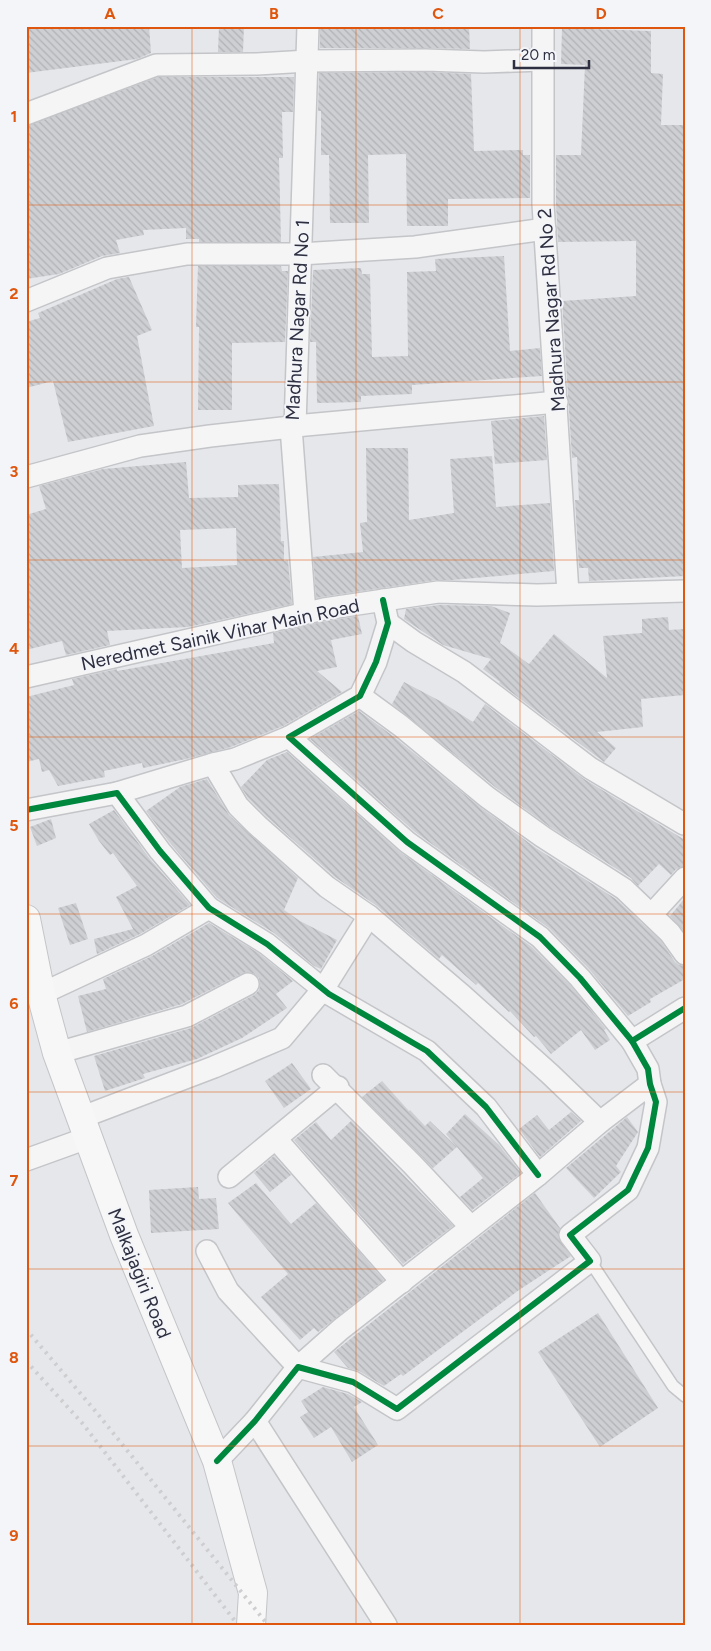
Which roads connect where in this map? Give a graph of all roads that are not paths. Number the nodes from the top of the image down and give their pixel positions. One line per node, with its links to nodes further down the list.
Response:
1 (308, 26): 4 (street, Madhura Nagar Rd No 1)
2 (543, 26): 3 (street, Madhura Nagar Rd No 2)
3 (543, 60): 4 (street); 6 (street, Madhura Nagar Rd No 2)
4 (308, 61): 5 (street); 7 (street, Madhura Nagar Rd No 1)
5 (26, 114)
6 (545, 229): 7 (street); 9 (street, Madhura Nagar Rd No 2)
7 (300, 254): 8 (street); 10 (street, Madhura Nagar Rd No 1)
8 (26, 301)
9 (557, 402): 10 (street); 13 (street, Madhura Nagar Rd No 2)
10 (293, 427): 11 (street); 15 (street, Madhura Nagar Rd No 1)
11 (26, 477)
12 (685, 591): 13 (street, Neredmet Sainik Vihar Main Road)
13 (568, 593): 14 (street, Neredmet Sainik Vihar Main Road)
14 (383, 600): 15 (street, Neredmet Sainik Vihar Main Road); 16 (street)
15 (305, 613): 17 (street, Neredmet Sainik Vihar Main Road)
16 (388, 623): 18 (street); 23 (street)
17 (26, 677)
18 (360, 696): 19 (street); 26 (street)
19 (289, 736): 20 (street); 34 (street)
20 (213, 764): 21 (street); 27 (street)
21 (117, 793): 22 (street); 25 (street)
22 (26, 810)
23 (684, 823)
24 (685, 878): 26 (street)
25 (209, 908): 31 (street); 32 (street)
26 (652, 914): 29 (street)
27 (368, 916): 31 (street); 37 (street)
28 (26, 920): 32 (main road, Malkajagiri Road)
29 (685, 954)
30 (248, 984): 35 (street)
31 (324, 988): 38 (street); 41 (street)
32 (41, 994): 35 (main road, Malkajagiri Road)
33 (685, 1008): 34 (street)
34 (632, 1041): 36 (street)
35 (57, 1053): 38 (main road, Malkajagiri Road)
36 (650, 1084): 37 (street); 45 (street)
37 (600, 1122): 41 (street)
38 (84, 1128): 40 (street); 50 (main road, Malkajagiri Road)
39 (276, 1139): 42 (street); 43 (street); 46 (street)
40 (26, 1160)
41 (538, 1174): 43 (street)
42 (229, 1177)
43 (470, 1226): 46 (street)
44 (207, 1251): 47 (street)
45 (590, 1261): 47 (street); 48 (lane)
46 (402, 1282): 47 (street)
47 (298, 1367): 49 (street)
48 (685, 1396)
49 (255, 1421): 50 (street); 52 (street)
50 (217, 1461): 51 (main road, Malkajagiri Road)
51 (251, 1625)
52 (386, 1625)

